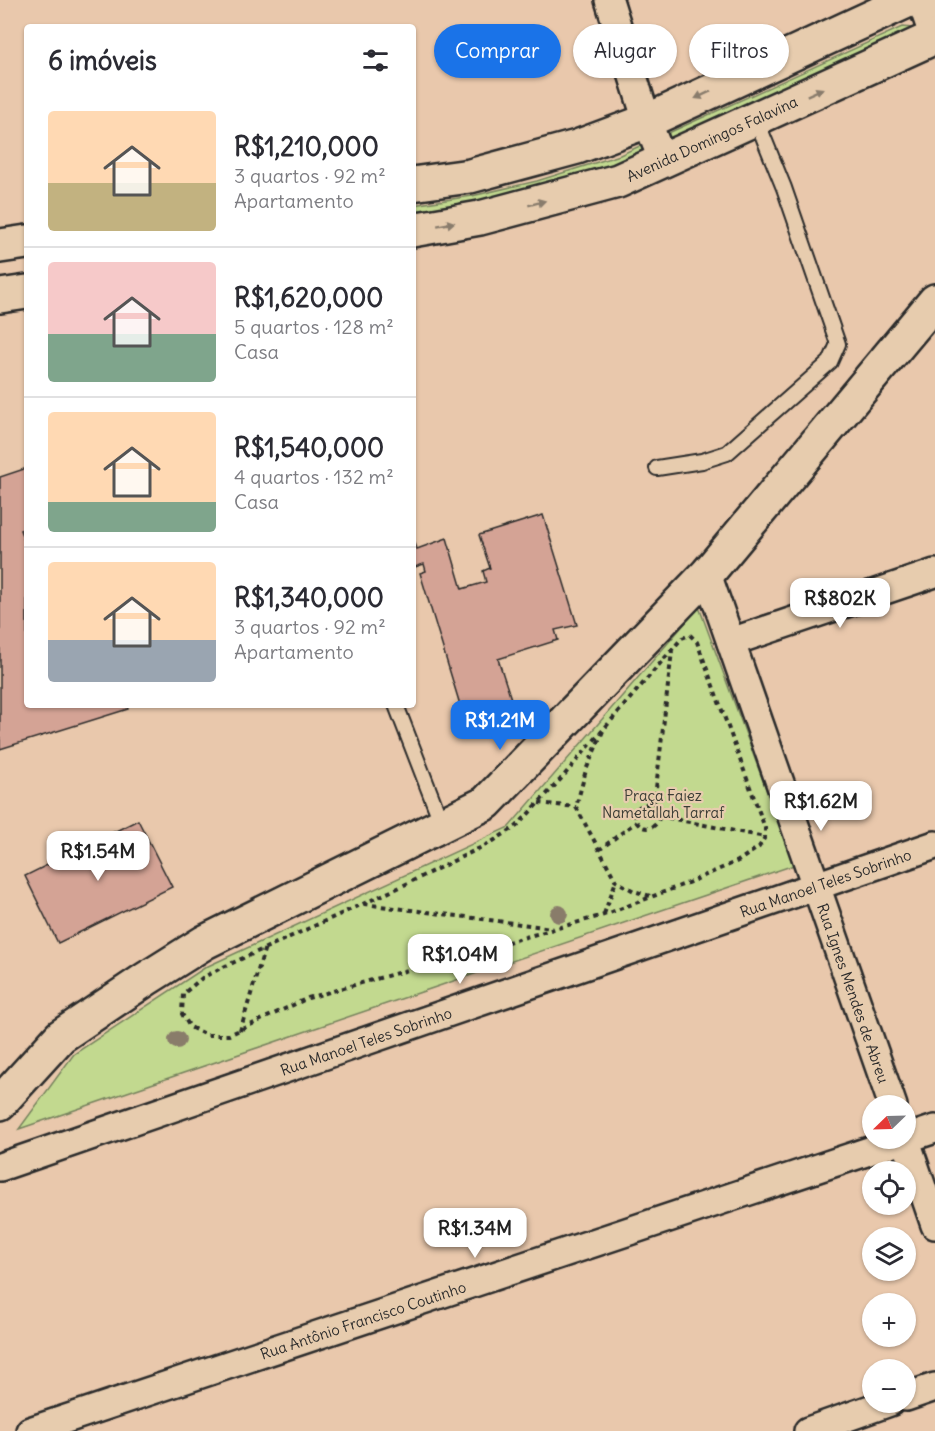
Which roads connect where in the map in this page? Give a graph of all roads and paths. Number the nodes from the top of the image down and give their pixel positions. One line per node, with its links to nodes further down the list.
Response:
1 (609, 0): 7 (street)
2 (909, 0): 7 (street, one-way to 7)
3 (924, 0): 4 (street)
4 (935, 31)
5 (935, 37): 6 (street, Avenida Domingos Falavina, one-way to 5)
6 (756, 118): 8 (street, Avenida Domingos Falavina); 14 (lane)
7 (647, 121): 8 (street); 9 (street)
8 (663, 161): 10 (street, Avenida Domingos Falavina, one-way to 8)
9 (416, 183)
10 (416, 229)
11 (24, 242): 12 (street)
12 (0, 246)
13 (935, 301): 16 (street)
14 (657, 468)
15 (935, 573): 17 (street)
16 (707, 574): 17 (street, Rua Ignes Mendes de Abreu); 26 (street)
17 (731, 642): 31 (street, Rua Ignes Mendes de Abreu)
18 (673, 650): 20 (path); 22 (path); 27 (path)
19 (397, 708): 26 (lane)
20 (605, 728): 21 (path); 23 (path)
21 (539, 803): 23 (path); 33 (path)
22 (654, 806): 24 (path); 25 (path)
23 (576, 807): 29 (path)
24 (660, 816): 25 (path); 27 (path)
25 (636, 822): 29 (path)
26 (442, 824): 39 (street)
27 (765, 837): 32 (path)
28 (935, 845): 31 (street, Rua Manoel Teles Sobrinho)
29 (599, 850): 30 (path)
30 (616, 881): 32 (path); 34 (path)
31 (816, 886): 38 (street, Rua Ignes Mendes de Abreu); 44 (street, Rua Manoel Teles Sobrinho)
32 (651, 897): 34 (path)
33 (363, 904): 35 (path); 36 (path)
34 (604, 915): 35 (path)
35 (556, 929): 37 (path)
36 (265, 947): 37 (path); 37 (path)
37 (240, 1031)
38 (889, 1095)
39 (0, 1103)
40 (935, 1129): 41 (street, Rua Antônio Francisco Coutinho)
41 (916, 1135)
42 (875, 1149): 49 (street, Rua Antônio Francisco Coutinho)
43 (908, 1149): 45 (street)
44 (0, 1167)
45 (935, 1225)
46 (935, 1387): 47 (street)
47 (916, 1394)
48 (862, 1412): 50 (street)
49 (30, 1431)
50 (808, 1431)

